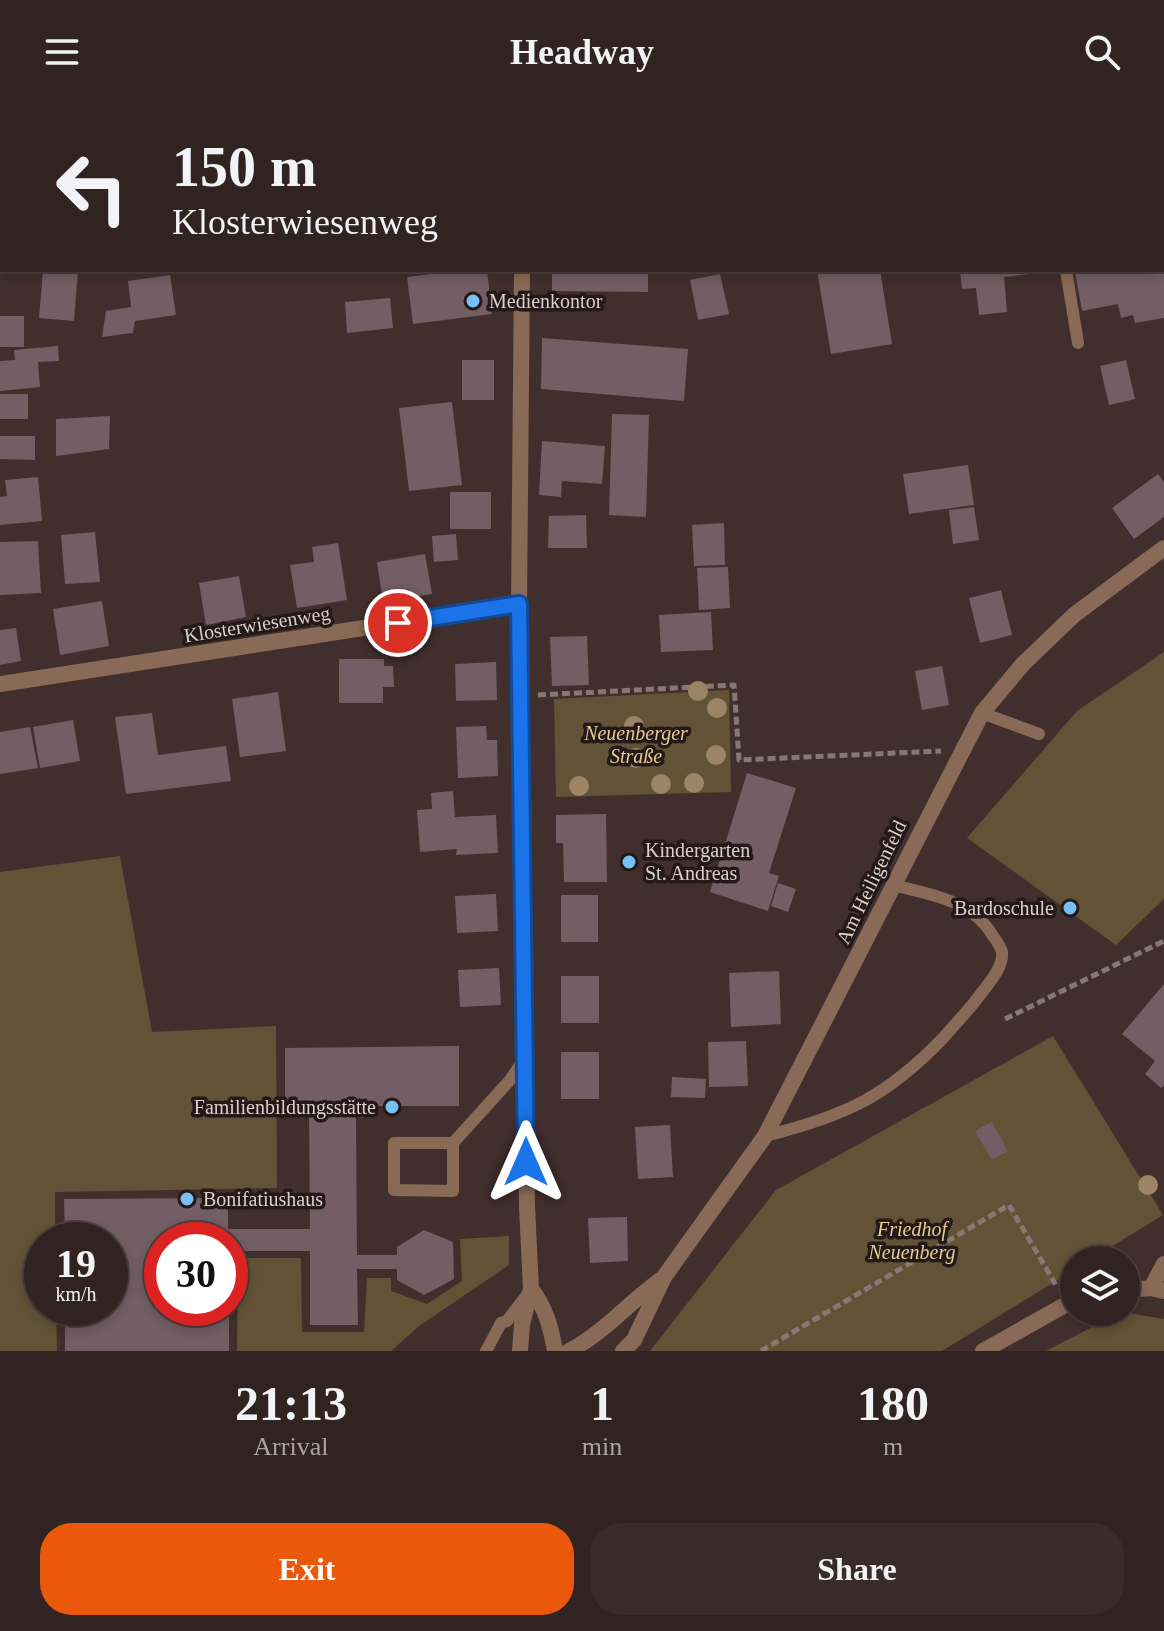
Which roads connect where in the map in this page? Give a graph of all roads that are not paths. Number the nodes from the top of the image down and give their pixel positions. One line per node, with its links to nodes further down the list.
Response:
1 (522, 272): 5 (street)
2 (1066, 272): 3 (lane)
3 (1078, 343)
4 (1164, 548): 7 (street, Am Heiligenfeld)
5 (519, 604): 6 (street, Klosterwiesenweg); 10 (street)
6 (0, 684)
7 (982, 713): 8 (lane); 9 (street, Am Heiligenfeld)
8 (1039, 734)
9 (892, 885): 11 (street, Am Heiligenfeld); 11 (lane)
10 (526, 1056): 12 (lane); 15 (street)
11 (765, 1136): 14 (street, Am Heiligenfeld)
12 (453, 1143): 12 (lane)
13 (1164, 1264): 16 (street)
14 (664, 1277): 21 (street, Am Heiligenfeld); 22 (street, Am Heiligenfeld)
15 (531, 1289): 18 (lane); 19 (street); 20 (street)
16 (1157, 1290)
17 (1060, 1308): 23 (street)
18 (486, 1351)
19 (520, 1351)
20 (555, 1351)
21 (569, 1351)
22 (623, 1351)
23 (983, 1351)

